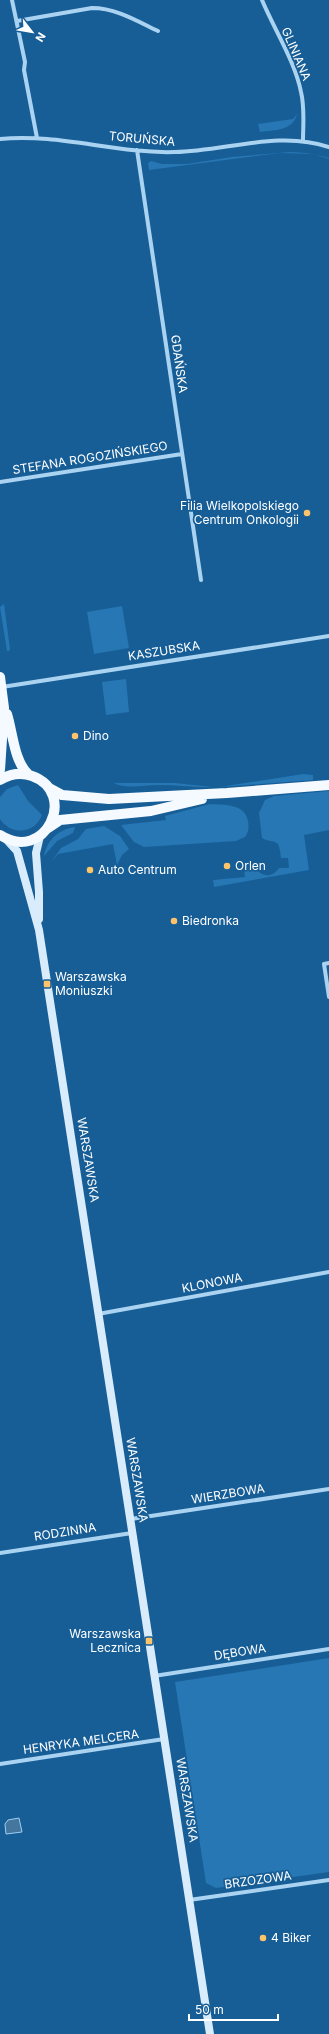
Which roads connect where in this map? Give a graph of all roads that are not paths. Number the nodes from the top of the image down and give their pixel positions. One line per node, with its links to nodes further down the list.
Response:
1 (12, 0): 3 (street)
2 (262, 0): 7 (street, GLINIANA)
3 (17, 21): 4 (street); 5 (street)
4 (158, 31)
5 (37, 138): 6 (street, TORUŃSKA); 9 (street, TORUŃSKA)
6 (0, 139)
7 (303, 142): 8 (street, TORUŃSKA); 9 (street, TORUŃSKA)
8 (329, 147)
9 (137, 150): 10 (street, GDAŃSKA)
10 (182, 454): 11 (street, STEFANA ROGOZIŃSKIEGO); 12 (street, GDAŃSKA)
11 (0, 482)
12 (201, 580)
13 (329, 636): 14 (street, KASZUBSKA)
14 (1, 682): 15 (main road)
15 (4, 708): 16 (main road); 17 (main road)
16 (0, 770)
17 (30, 775): 18 (main road); 20 (main road)
18 (0, 780)
19 (329, 785): 21 (main road)
20 (49, 788): 21 (main road); 22 (main road)
21 (227, 793): 22 (main road)
22 (48, 828): 23 (main road)
23 (40, 836): 24 (main road); 25 (main road, WARSZAWSKA)
24 (3, 837): 25 (main road, WARSZAWSKA)
25 (39, 930): 29 (main road, WARSZAWSKA)
26 (329, 963): 27 (street)
27 (329, 997)
28 (329, 1272): 29 (street, KLONOWA)
29 (98, 1314): 31 (main road, WARSZAWSKA)
30 (329, 1489): 31 (street, WIERZBOWA)
31 (130, 1519): 32 (main road, WARSZAWSKA)
32 (132, 1533): 33 (street, RODZINNA); 35 (main road, WARSZAWSKA)
33 (0, 1553)
34 (329, 1649): 35 (street, DĘBOWA)
35 (154, 1676): 36 (main road, WARSZAWSKA)
36 (164, 1739): 37 (street, HENRYKA MELCERA); 39 (main road, WARSZAWSKA)
37 (0, 1764)
38 (329, 1880): 39 (street, BRZOZOWA)
39 (189, 1900): 40 (main road, WARSZAWSKA)
40 (210, 2034)

